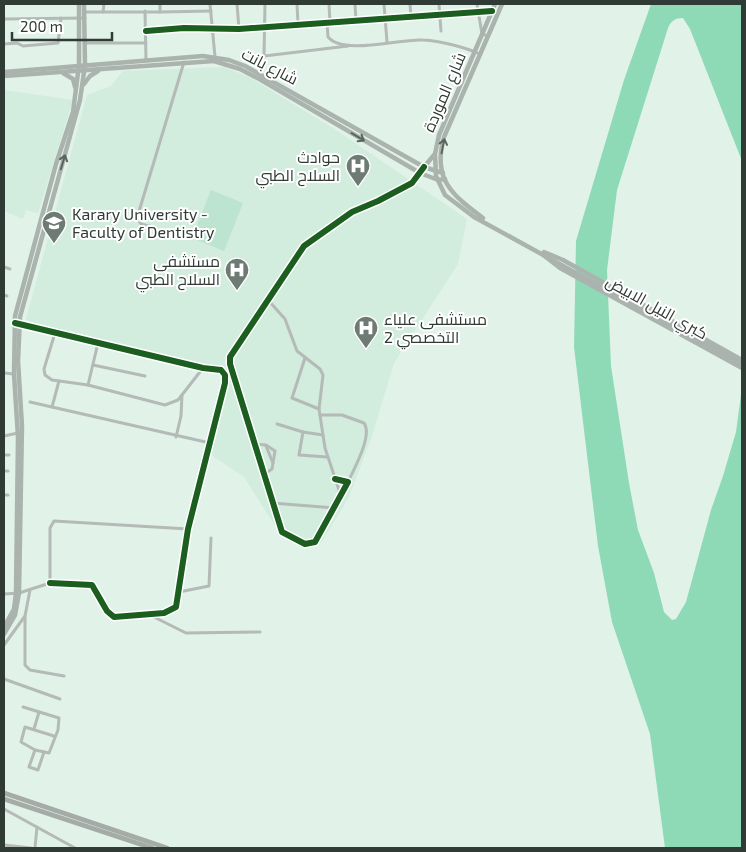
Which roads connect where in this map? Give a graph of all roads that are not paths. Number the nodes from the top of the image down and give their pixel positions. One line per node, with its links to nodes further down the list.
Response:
1 (79, 4): 27 (main road)
2 (84, 4): 20 (main road)
3 (104, 4): 21 (street)
4 (160, 4): 23 (street)
5 (210, 4): 17 (street)
6 (237, 4): 35 (street)
7 (265, 4): 33 (street)
8 (297, 4): 32 (street)
9 (329, 4): 31 (street)
10 (355, 4): 30 (street)
11 (384, 4): 28 (street)
12 (410, 4): 25 (street)
13 (439, 4): 24 (street)
14 (479, 4): 18 (street)
15 (496, 4): 19 (main road, شارع الموردة)
16 (502, 4): 39 (main road, شارع الموردة)
17 (210, 11): 23 (street); 34 (street)
18 (478, 11): 19 (street); 24 (street); 38 (street)
19 (492, 11): 38 (main road, شارع الموردة)
20 (84, 12): 21 (street); 27 (main road)
21 (103, 12): 22 (street)
22 (145, 12): 23 (street); 36 (street)
23 (160, 12)
24 (440, 14): 25 (street); 37 (street)
25 (411, 17): 28 (street)
26 (60, 18): 27 (street); 29 (street); 43 (street)
27 (82, 18): 41 (main road); 45 (main road)
28 (385, 18): 30 (street); 40 (street)
29 (4, 19)
30 (356, 21): 31 (street)
31 (328, 23): 32 (street); 44 (street)
32 (298, 24): 33 (street)
33 (267, 27): 35 (street); 48 (street)
34 (212, 29): 35 (street); 36 (street); 49 (street)
35 (239, 29)
36 (146, 32): 42 (street)
37 (441, 32)
38 (482, 34): 39 (street); 46 (main road, شارع الموردة)
39 (488, 36): 47 (main road, شارع الموردة)
40 (387, 42): 44 (street); 46 (street)
41 (85, 43): 42 (street); 53 (main road)
42 (146, 43): 50 (street)
43 (4, 44)
44 (354, 45): 48 (street)
45 (80, 51): 52 (main road); 54 (main road)
46 (475, 52): 47 (street); 61 (main road, شارع الموردة)
47 (480, 54): 65 (main road, شارع الموردة, one-way to 47)
48 (264, 56): 57 (street)
49 (215, 57): 51 (main road, شارع بانت); 57 (main road, شارع بانت)
50 (146, 60): 51 (main road, شارع بانت); 53 (main road, شارع بانت)
51 (185, 60): 55 (main road, شارع بانت); 64 (main road, شارع بانت, one-way to 64); 70 (street)
52 (79, 65): 53 (main road, شارع بانت); 54 (main road, شارع بانت); 56 (main road)
53 (85, 65): 56 (main road)
54 (62, 70): 56 (main road, شارع بانت); 58 (main road); 60 (main road)
55 (102, 70): 56 (main road, شارع بانت); 59 (main road)
56 (81, 71): 59 (main road); 60 (main road)
57 (259, 73): 62 (main road, شارع بانت)
58 (4, 74)
59 (83, 88): 68 (main road, one-way to 59)
60 (76, 94): 68 (main road)
61 (435, 154): 62 (main road); 63 (main road, شارع الموردة)
62 (424, 167): 63 (main road, شارع بانت); 64 (street)
63 (436, 172): 65 (main road, شارع بانت); 66 (main road, شارع الموردة)
64 (420, 173): 66 (main road, شارع بانت); 75 (street)
65 (443, 173): 67 (main road, شارع الموردة)
66 (438, 180): 67 (main road, شارع بانت); 69 (main road, شارع الموردة)
67 (445, 180): 69 (main road, شارع الموردة)
68 (44, 221): 76 (main road)
69 (492, 225): 71 (main road, شارع الموردة)
70 (152, 227)
71 (540, 252): 72 (main road, شارع الموردة); 72 (main road, شارع الموردة)
72 (561, 264): 80 (main road, كبري النيل الابيض); 82 (main road, كبري النيل الابيض)
73 (4, 267): 74 (street)
74 (10, 269)
75 (268, 300): 79 (street); 101 (street)
76 (17, 323): 77 (street); 85 (main road); 118 (main road)
77 (55, 333): 78 (street); 87 (street)
78 (98, 343): 81 (street); 83 (street)
79 (305, 358): 92 (street); 92 (street)
80 (742, 360)
81 (93, 364): 86 (street); 88 (street)
82 (742, 366)
83 (203, 368): 89 (street); 100 (street)
84 (4, 373): 85 (street)
85 (14, 374): 96 (main road)
86 (145, 376)
87 (59, 381): 88 (street); 91 (street)
88 (88, 385): 89 (street)
89 (182, 394): 99 (street)
90 (30, 402): 91 (street)
91 (52, 407): 99 (street)
92 (319, 409): 93 (street)
93 (320, 415): 97 (street); 109 (street)
94 (277, 424): 95 (street)
95 (304, 432): 97 (street); 105 (street)
96 (18, 433): 98 (street); 118 (main road)
97 (323, 435): 105 (street)
98 (4, 436)
99 (176, 437): 100 (street)
100 (210, 443): 113 (street)
101 (253, 444): 102 (street); 107 (street)
102 (266, 445): 106 (street); 106 (street)
103 (4, 455): 104 (street)
104 (10, 455)
105 (327, 457): 108 (street)
106 (273, 463): 107 (street)
107 (264, 475): 111 (street)
108 (335, 479): 109 (street); 110 (street)
109 (348, 482): 110 (street)
110 (342, 496): 112 (street)
111 (272, 503): 112 (street); 112 (street)
112 (335, 508)
113 (188, 529): 115 (street); 117 (street)
114 (211, 538): 117 (street)
115 (50, 583): 116 (street); 120 (street)
116 (30, 590): 118 (street); 121 (street)
117 (179, 592): 120 (street)
118 (18, 593): 119 (street); 122 (main road); 124 (main road)
119 (4, 594)
120 (149, 615): 123 (street)
121 (25, 616): 125 (street); 126 (street)
122 (4, 627)
123 (260, 632)
124 (4, 634)
125 (4, 645)
126 (64, 676)
127 (4, 679): 128 (street)
128 (60, 699)
129 (23, 707): 130 (street)
130 (39, 712): 131 (street); 132 (street)
131 (34, 729): 132 (street); 133 (street)
132 (54, 736): 134 (street)
133 (35, 750): 134 (street); 134 (street)
134 (44, 752)
135 (4, 792): 136 (highway)
136 (6, 799): 144 (highway); 145 (highway)
137 (4, 809): 138 (street)
138 (36, 827): 140 (street); 142 (street)
139 (4, 845): 141 (street)
140 (70, 847): 143 (street)
141 (28, 848)
142 (36, 848)
143 (76, 848)
144 (152, 848)
145 (166, 848)

